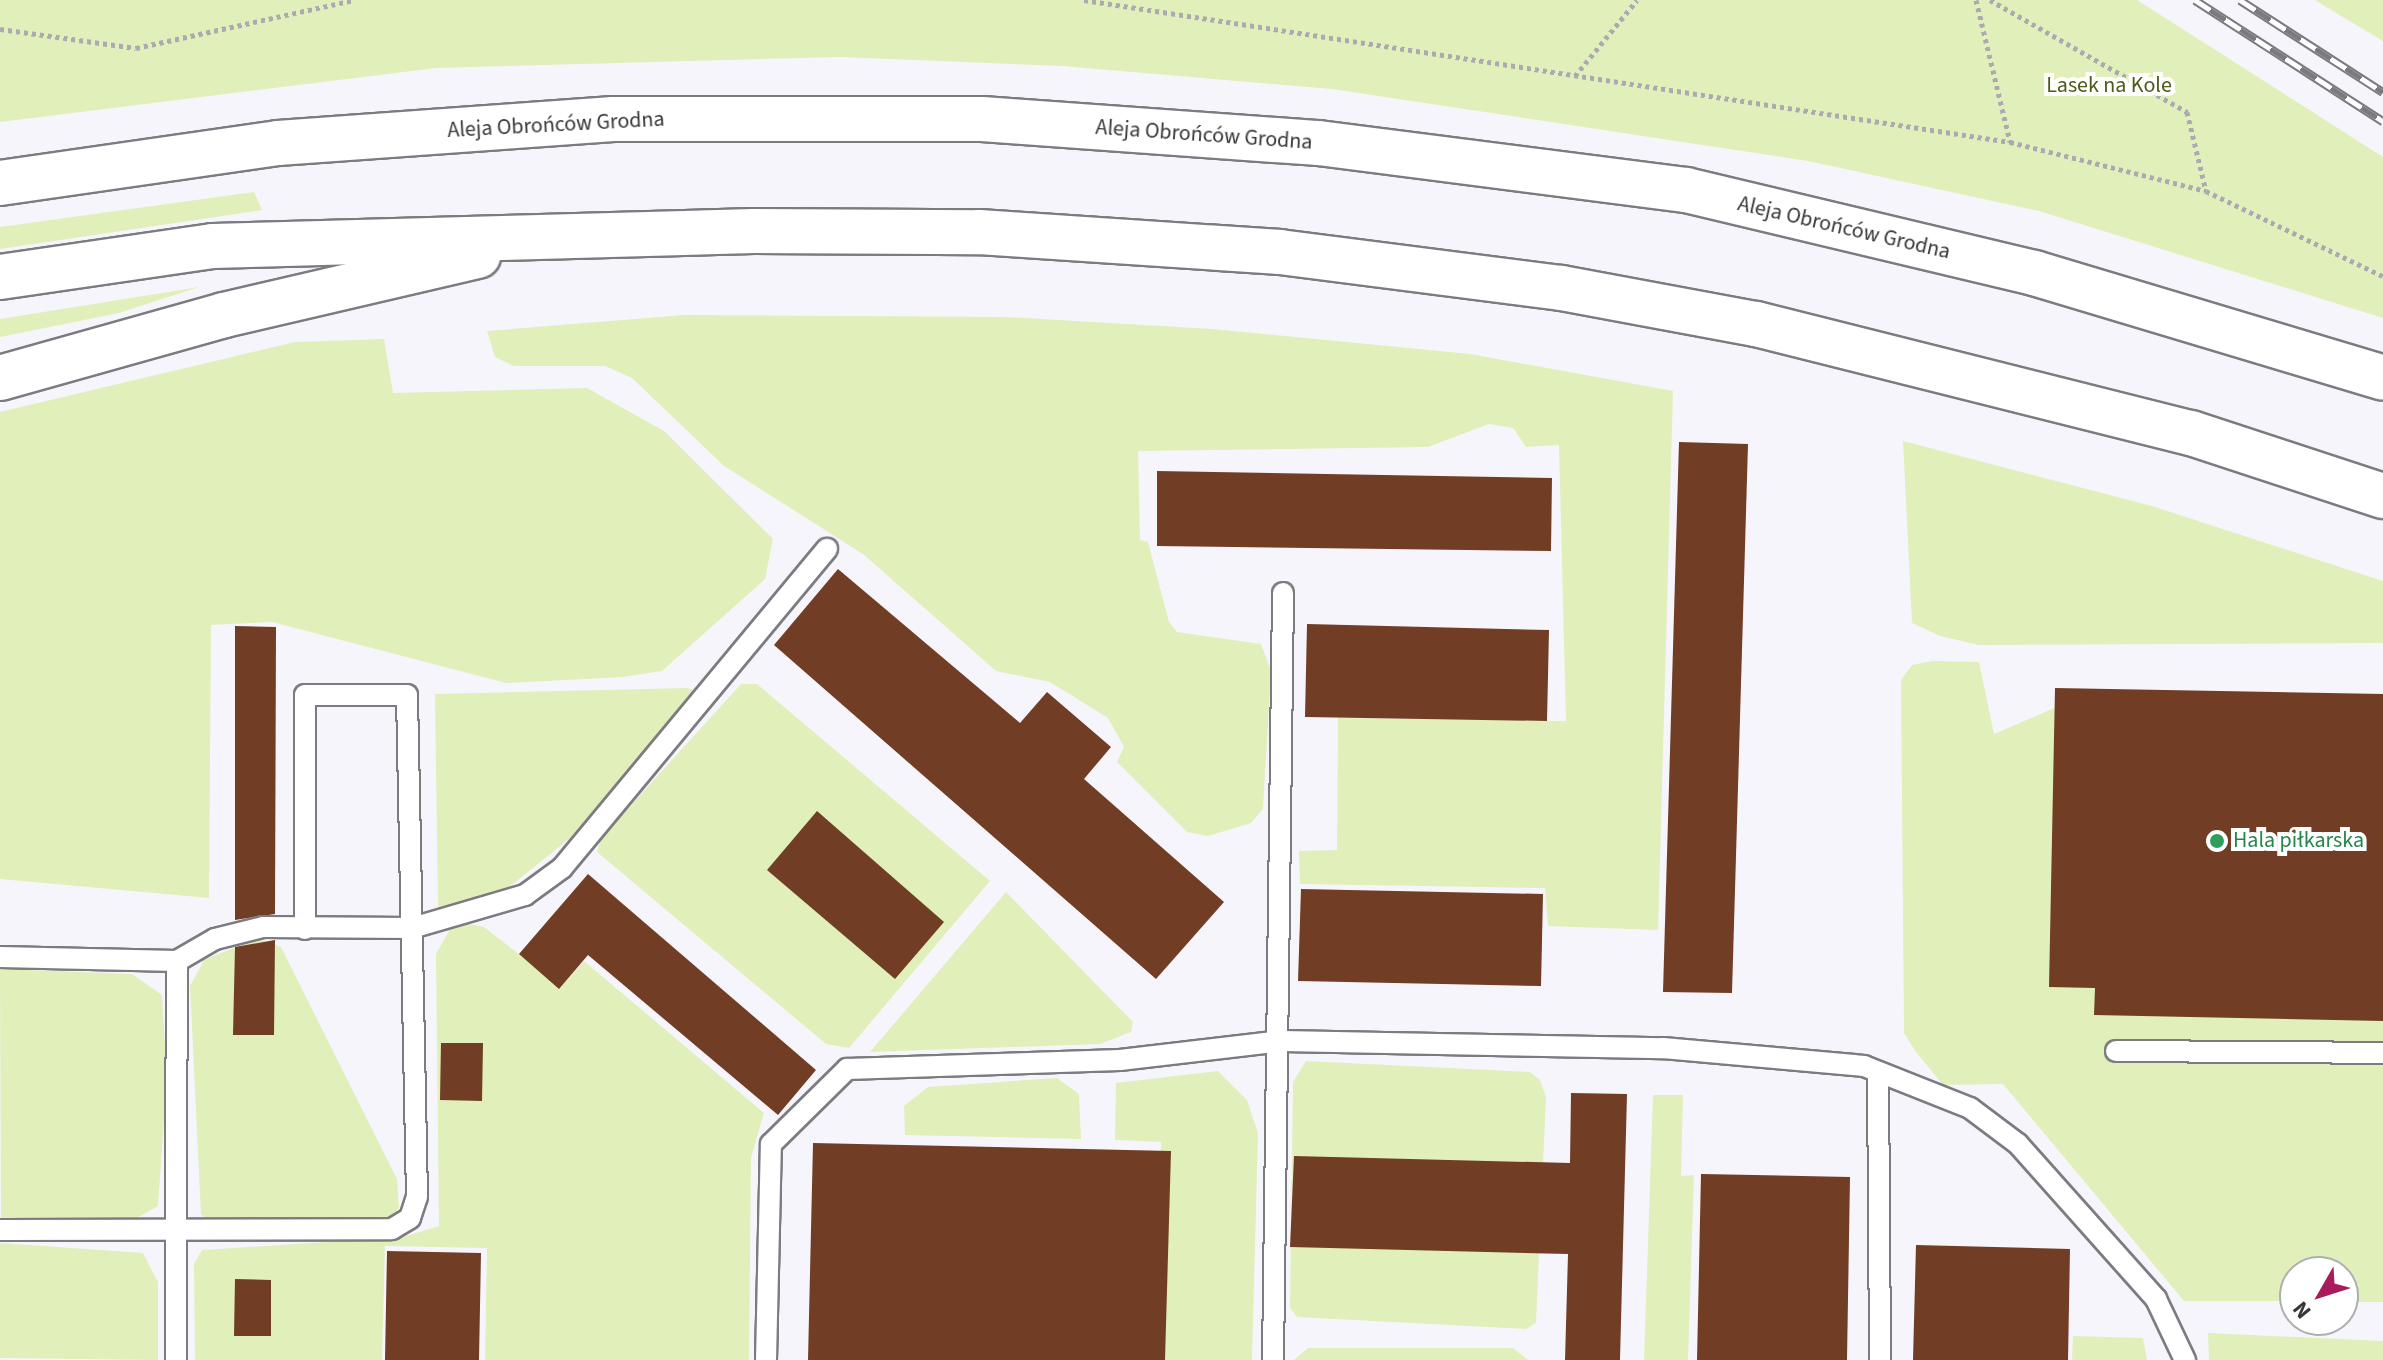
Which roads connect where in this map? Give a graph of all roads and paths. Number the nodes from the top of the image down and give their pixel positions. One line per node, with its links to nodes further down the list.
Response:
1 (355, 0): 6 (path)
2 (1084, 0): 7 (path)
3 (1637, 0): 7 (path)
4 (1976, 0): 8 (path)
5 (1990, 0): 10 (path)
6 (0, 29)
7 (1575, 76): 8 (path)
8 (2010, 142): 10 (path)
9 (0, 183): 17 (highway, Aleja Obrońców Grodna)
10 (2206, 191): 12 (path)
11 (576, 235): 13 (highway); 14 (highway); 18 (highway)
12 (2383, 276)
13 (0, 277)
14 (224, 315): 15 (highway); 16 (highway)
15 (0, 354)
16 (0, 378)
17 (2383, 378)
18 (2383, 496)
19 (827, 549): 21 (lane)
20 (1283, 593): 25 (lane)
21 (412, 928): 22 (lane); 22 (lane); 30 (lane)
22 (305, 929): 24 (lane)
23 (0, 957): 24 (lane)
24 (177, 961): 30 (lane)
25 (1282, 1041): 28 (lane); 32 (lane); 33 (lane)
26 (2116, 1051): 27 (lane)
27 (2383, 1053)
28 (1878, 1072): 34 (lane); 35 (lane)
29 (0, 1230): 30 (lane)
30 (176, 1233): 31 (lane)
31 (176, 1360)
32 (766, 1360)
33 (1273, 1360)
34 (1880, 1360)
35 (2185, 1360)

